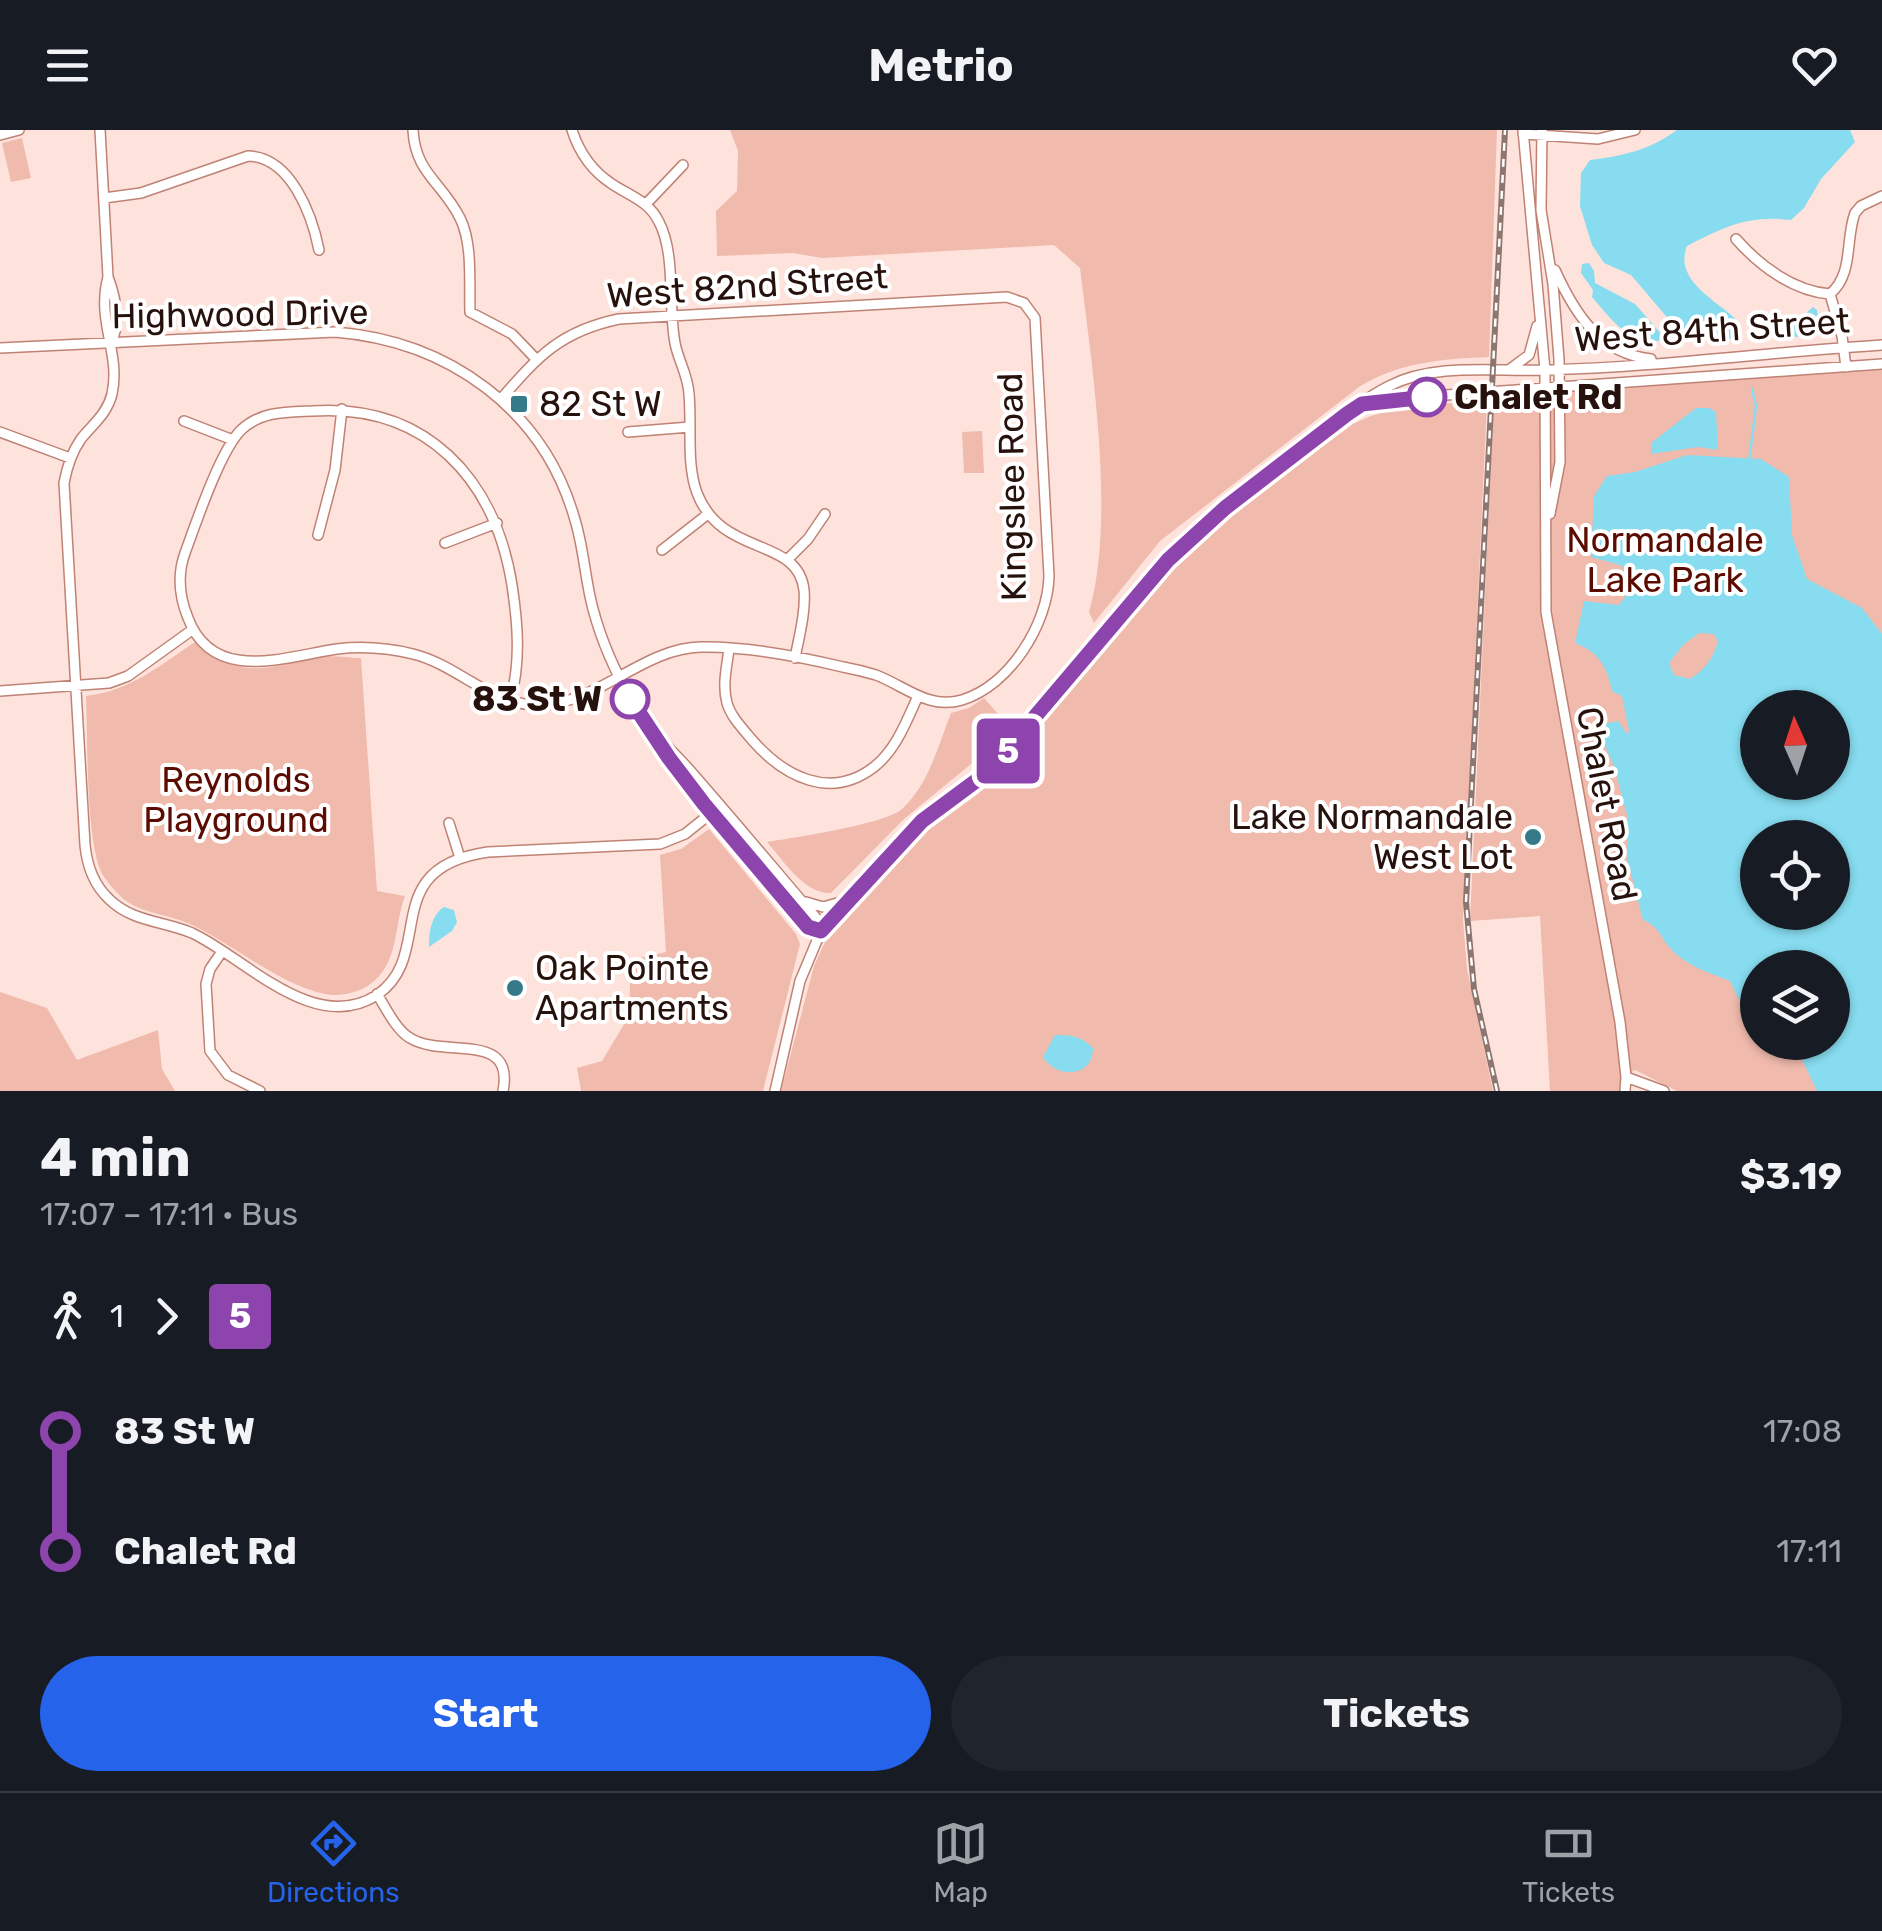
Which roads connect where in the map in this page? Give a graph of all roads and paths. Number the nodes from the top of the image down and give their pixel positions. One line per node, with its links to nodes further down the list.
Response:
1 (19, 130): 8 (street)
2 (100, 130): 13 (street)
3 (412, 130): 26 (street)
4 (572, 130): 14 (street)
5 (1635, 130): 7 (street)
6 (1523, 132): 7 (street); 20 (street, Chalet Road)
7 (1542, 133): 17 (street)
8 (0, 134)
9 (248, 144): 10 (street)
10 (248, 156): 13 (street); 16 (street)
11 (683, 165): 14 (street)
12 (1882, 196): 18 (street)
13 (104, 198): 22 (street)
14 (646, 204): 21 (street)
15 (1736, 240): 18 (street)
16 (319, 250)
17 (1550, 259): 27 (street); 32 (street, Chalet Road)
18 (1830, 294): 25 (street)
19 (1024, 304): 21 (street, West 82nd Street); 58 (street, Kingslee Road)
20 (1540, 308): 30 (street); 31 (street, Chalet Road)
21 (672, 316): 26 (street, West 82nd Street); 39 (street)
22 (111, 343): 24 (street, Highwood Drive); 35 (street, Highwood Drive); 43 (street)
23 (1882, 345): 25 (street, West 84th Street)
24 (0, 348)
25 (1843, 348): 27 (street, West 84th Street); 29 (street)
26 (536, 359): 35 (street, West 82nd Street)
27 (1684, 362): 32 (street, West 84th Street)
28 (1882, 364): 29 (street, West 84th Street)
29 (1846, 366): 33 (street, West 84th Street)
30 (1506, 370): 31 (street, West 84th Street); 36 (street, West 84th Street)
31 (1545, 370): 32 (street, West 84th Street); 34 (street, Chalet Road)
32 (1559, 370): 33 (street, Chalet Road)
33 (1559, 389): 34 (street, West 84th Street); 47 (street, Chalet Road)
34 (1546, 390): 36 (street, West 84th Street); 47 (street, Chalet Road)
35 (502, 399): 55 (street, Highwood Drive)
36 (1362, 404): 64 (street, West 84th Street)
37 (342, 410): 42 (street); 46 (street); 48 (street)
38 (184, 421): 42 (street)
39 (690, 427): 41 (street); 44 (street)
40 (0, 432): 43 (street)
41 (628, 432)
42 (233, 440): 52 (street)
43 (70, 458): 56 (street)
44 (708, 514): 50 (street); 51 (street)
45 (824, 514): 51 (street)
46 (497, 523): 49 (street); 59 (street)
47 (1547, 526): 68 (street, Chalet Road)
48 (318, 535)
49 (445, 543)
50 (662, 550)
51 (788, 559): 54 (street)
52 (192, 630): 56 (street); 59 (street)
53 (729, 649): 54 (street); 55 (street); 58 (street)
54 (796, 658): 58 (street)
55 (619, 678): 59 (street); 60 (street, Highwood Drive)
56 (75, 687): 57 (street); 66 (street)
57 (0, 691)
58 (918, 696)
59 (510, 702)
60 (716, 810): 62 (street); 63 (street, Highwood Drive); 65 (street, Highwood Drive)
61 (449, 823): 62 (street)
62 (460, 858): 67 (street)
63 (798, 897): 64 (street); 65 (street, Highwood Drive)
64 (850, 899): 65 (street, West 84th Street)
65 (821, 931): 71 (street, West 84th Street)
66 (222, 953): 67 (street); 69 (street)
67 (378, 994): 70 (street)
68 (1626, 1076): 72 (street, Chalet Road); 73 (street)
69 (260, 1091)
70 (503, 1091)
71 (775, 1091)
72 (1624, 1091)
73 (1664, 1091)

